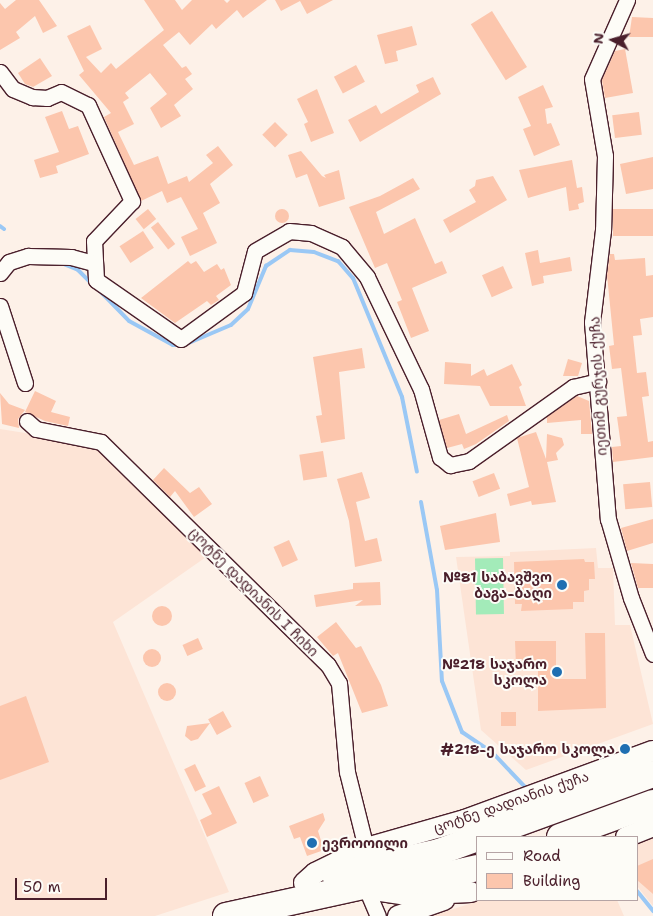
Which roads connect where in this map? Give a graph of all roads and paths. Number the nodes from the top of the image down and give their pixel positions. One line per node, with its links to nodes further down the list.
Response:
1 (627, 0): 6 (street, იეთიმ გურჯის ქუჩა)
2 (0, 72): 3 (street)
3 (93, 263): 4 (street); 6 (street)
4 (0, 273)
5 (0, 306): 7 (street)
6 (598, 381): 9 (street, იეთიმ გურჯის ქუჩა)
7 (25, 383)
8 (27, 420): 18 (street, ცოტნე დადიანის I ჩიხი)
9 (653, 654)
10 (653, 751): 18 (street, ცოტნე დადიანის ქუჩა)
11 (653, 774): 14 (highway)
12 (653, 802): 15 (highway)
13 (653, 826): 16 (street)
14 (483, 836)
15 (563, 836)
16 (628, 836)
17 (476, 839): 18 (highway)
18 (364, 868): 19 (highway); 20 (highway); 20 (highway); 21 (street, ცოტნე დადიანის I ჩიხი)
19 (475, 883): 22 (street)
20 (231, 914)
21 (378, 916)
22 (398, 916)

